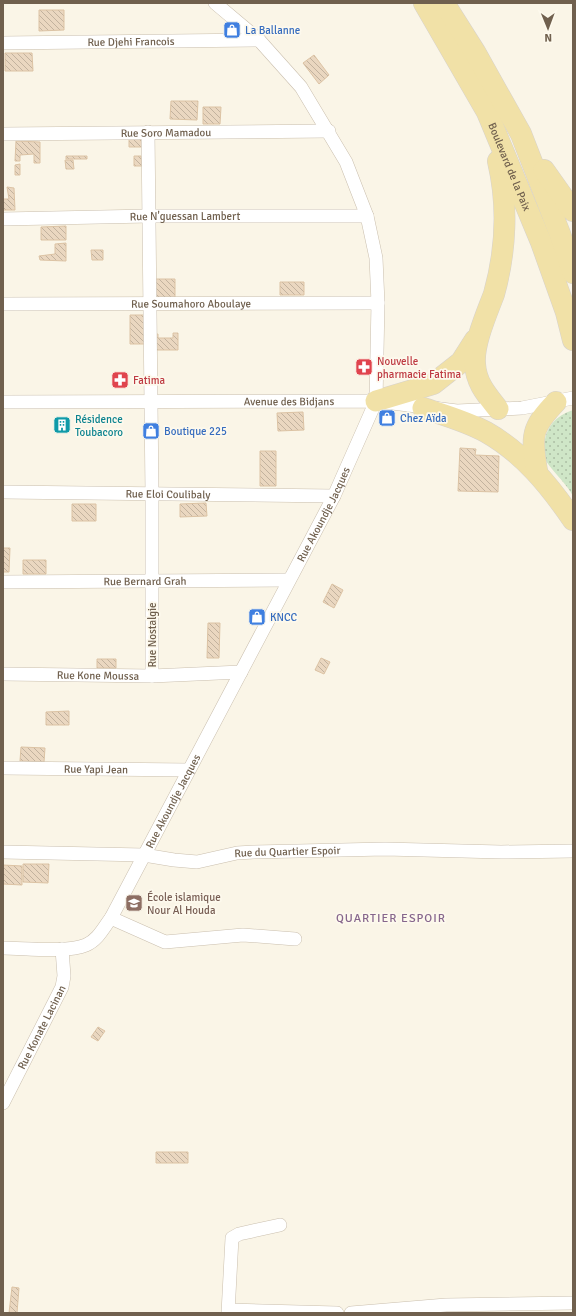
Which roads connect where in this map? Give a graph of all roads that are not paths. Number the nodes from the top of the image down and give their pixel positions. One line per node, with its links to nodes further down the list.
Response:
1 (215, 3): 4 (street, Rue Akoundje Jacques)
2 (424, 3): 6 (main road, Boulevard de la Paix)
3 (444, 3): 10 (main road, Boulevard de la Paix)
4 (259, 40): 5 (street, Rue Djehi Francois); 8 (street, Rue Akoundje Jacques)
5 (3, 43)
6 (487, 112): 19 (main road); 20 (main road, Boulevard de la Paix)
7 (148, 132): 8 (street, Rue Soro Mamadou); 9 (street, Rue Soro Mamadou); 12 (street, Rue Nostalgie)
8 (329, 132): 13 (street, Rue Akoundje Jacques)
9 (3, 134)
10 (521, 134): 11 (main road); 15 (main road, Boulevard de la Paix)
11 (573, 211)
12 (149, 216): 13 (street, Rue N'guessan Lambert); 14 (street, Rue N'guessan Lambert); 16 (street, Rue Nostalgie)
13 (367, 216): 17 (street, Rue Akoundje Jacques)
14 (3, 219)
15 (573, 273)
16 (149, 303): 17 (street, Rue Soumahoro Aboulaye); 18 (street, Rue Soumahoro Aboulaye); 22 (street, Rue Nostalgie)
17 (378, 303): 23 (street, Rue Akoundje Jacques)
18 (3, 304)
19 (481, 329): 23 (main road); 26 (main road)
20 (573, 340)
21 (565, 400): 26 (street, Avenue des Bidjans); 27 (main road)
22 (150, 401): 23 (street, Avenue des Bidjans); 24 (street, Avenue des Bidjans); 29 (street, Rue Nostalgie)
23 (376, 401): 25 (street, Avenue des Bidjans); 30 (street, Rue Akoundje Jacques)
24 (3, 402)
25 (423, 408): 26 (street, Avenue des Bidjans); 27 (main road)
26 (498, 409)
27 (536, 471): 31 (main road)
28 (3, 492): 29 (street, Rue Eloi Coulibaly)
29 (152, 493): 30 (street, Rue Eloi Coulibaly); 33 (street, Rue Nostalgie)
30 (334, 496): 32 (street, Rue Akoundje Jacques)
31 (573, 520)
32 (288, 580): 33 (street, Rue Bernard Grah); 35 (street, Rue Akoundje Jacques)
33 (152, 581): 34 (street, Rue Bernard Grah); 37 (street, Rue Nostalgie)
34 (3, 582)
35 (241, 672): 37 (street, Rue Kone Moussa); 39 (street, Rue Akoundje Jacques)
36 (3, 674): 37 (street, Rue Kone Moussa)
37 (152, 676)
38 (3, 768): 39 (street, Rue Yapi Jean)
39 (189, 770): 42 (street, Rue Akoundje Jacques)
40 (3, 852): 42 (street, Rue du Quartier Espoir)
41 (573, 852): 42 (street, Rue du Quartier Espoir)
42 (144, 855): 43 (street, Rue Akoundje Jacques)
43 (111, 918): 44 (street); 46 (street, Rue Akoundje Jacques)
44 (295, 938)
45 (3, 948): 46 (street, Rue Akoundje Jacques)
46 (62, 948): 47 (street, Rue Konate Lacinan)
47 (3, 1103)
48 (280, 1225): 50 (street)
49 (573, 1303): 52 (street)
50 (228, 1312): 51 (street)
51 (337, 1313)
52 (351, 1313)

